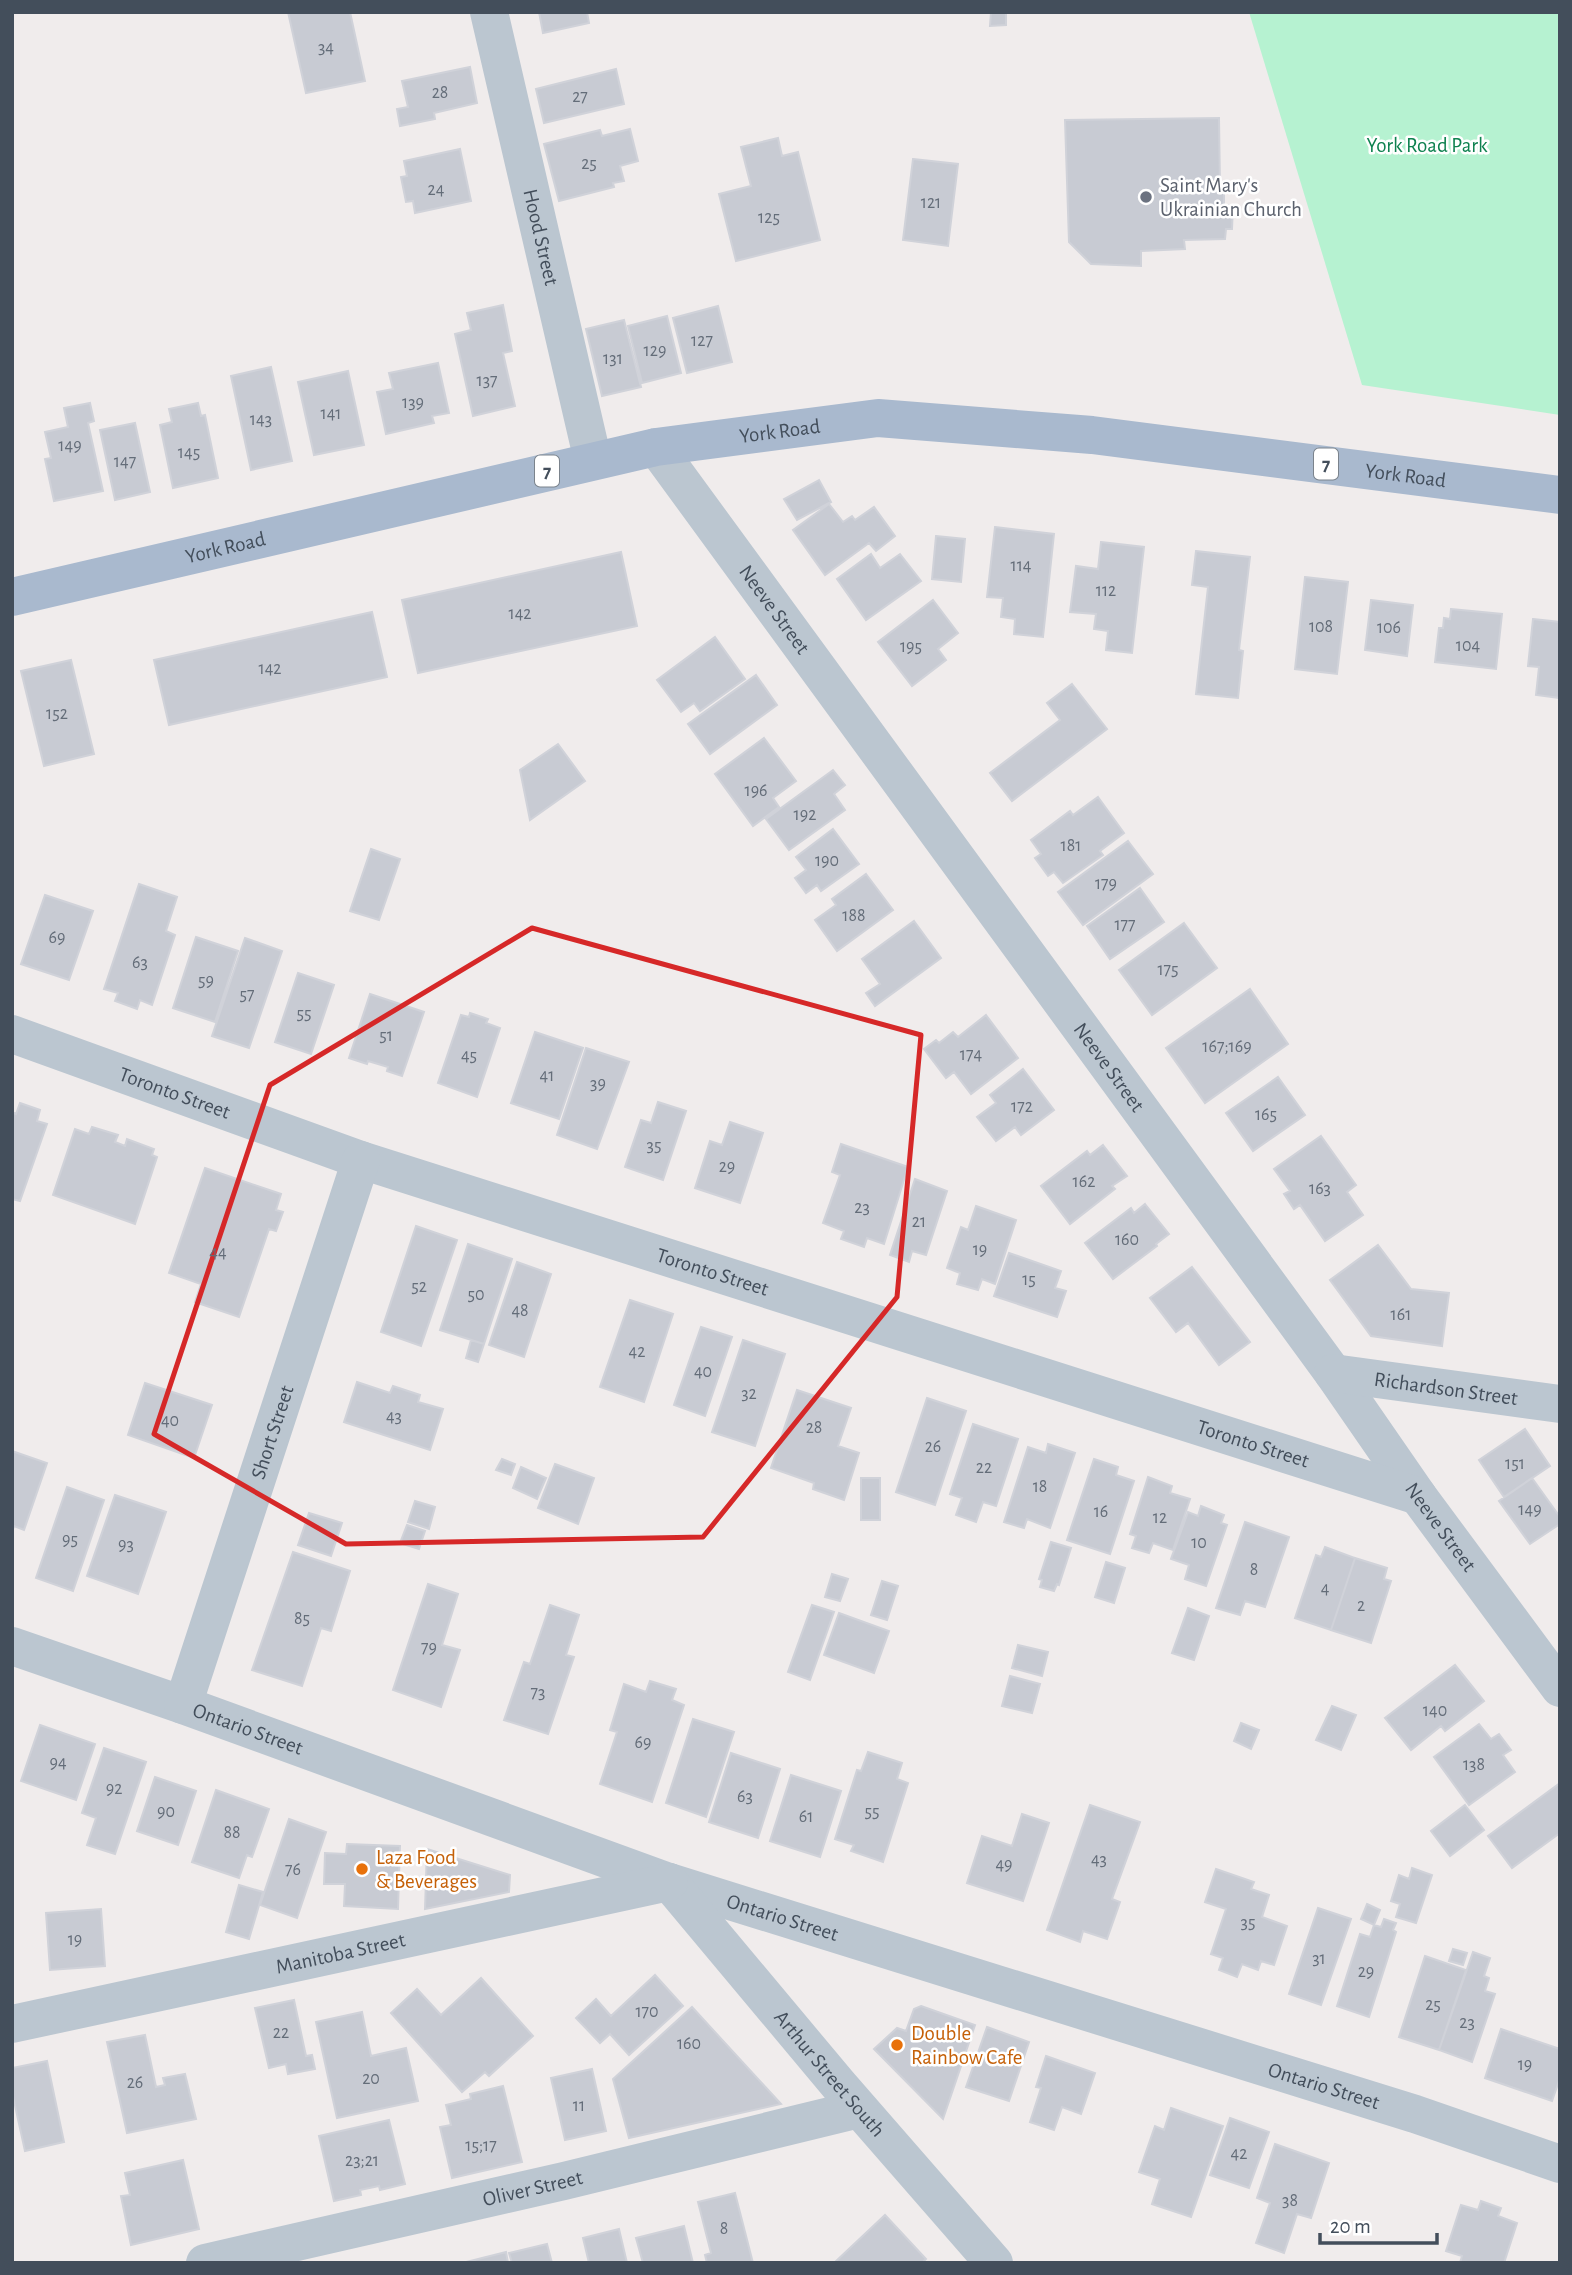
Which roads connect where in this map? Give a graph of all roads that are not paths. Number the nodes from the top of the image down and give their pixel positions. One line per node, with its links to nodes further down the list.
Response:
1 (489, 12): 3 (street, Hood Street)
2 (656, 447): 3 (main road, York Road / 7); 4 (main road, York Road / 7); 8 (street, Neeve Street)
3 (593, 461): 5 (main road, York Road / 7)
4 (1560, 495)
5 (12, 597)
6 (12, 1034): 7 (street, Toronto Street)
7 (361, 1160): 10 (street, Toronto Street); 13 (street, Short Street)
8 (1333, 1373): 9 (street, Richardson Street); 10 (street, Neeve Street)
9 (1560, 1404)
10 (1418, 1496): 12 (street, Neeve Street)
11 (12, 1646): 13 (street, Ontario Street)
12 (1560, 1688)
13 (183, 1705): 14 (street, Ontario Street)
14 (669, 1882): 15 (street, Manitoba Street); 16 (street, Arthur Street South); 17 (street, Ontario Street)
15 (12, 2024)
16 (859, 2109): 18 (street, Oliver Street); 19 (street, Arthur Street South)
17 (1560, 2164)
18 (205, 2263)
19 (994, 2263)

